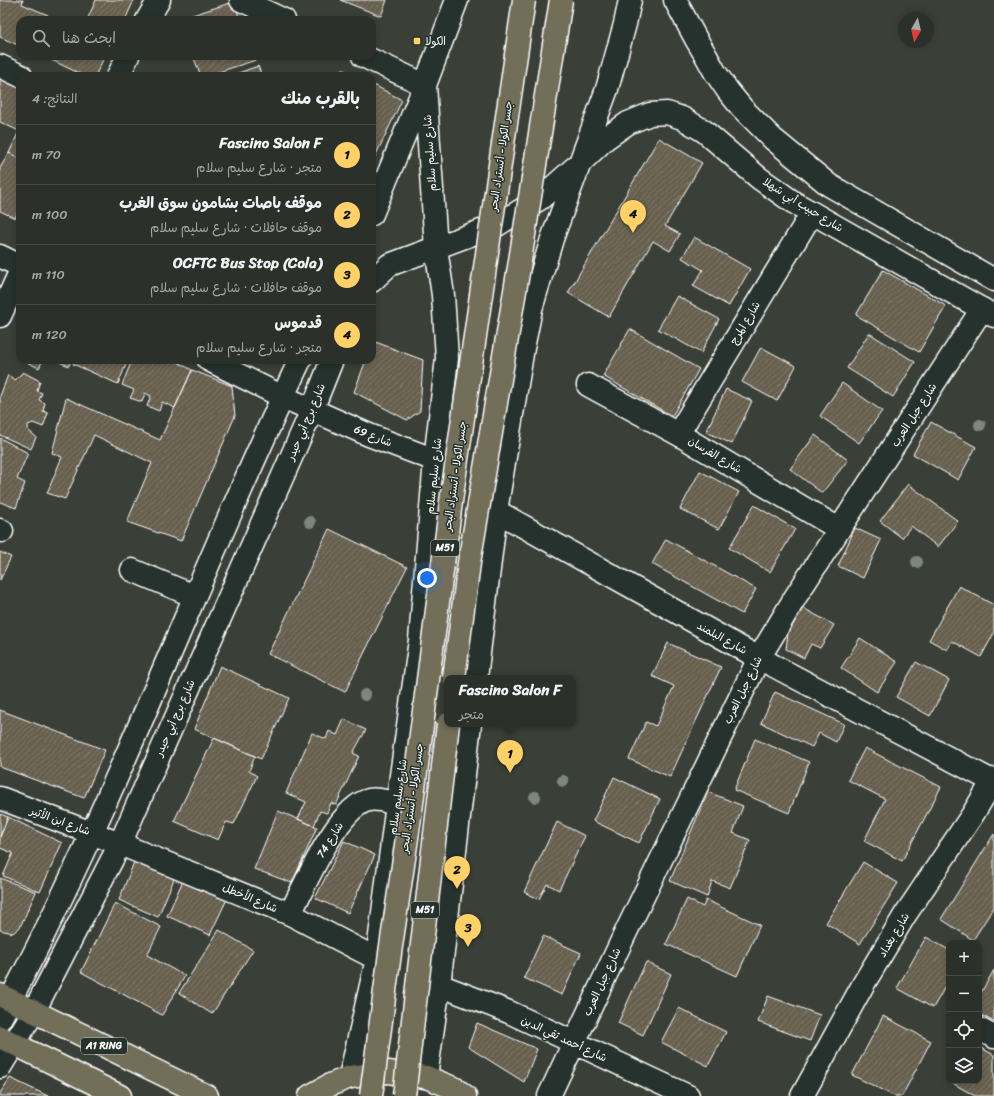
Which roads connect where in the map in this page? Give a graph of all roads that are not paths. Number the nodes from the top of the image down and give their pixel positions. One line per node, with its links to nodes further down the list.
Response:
1 (159, 0): 8 (main road)
2 (241, 0): 9 (main road)
3 (457, 0): 15 (main road)
4 (524, 0): 65 (main road, جسر الكولا - أتستراد البحر / M51, bridge)
5 (561, 0): 40 (main road, M51, bridge)
6 (630, 0): 16 (main road)
7 (675, 0): 23 (main road)
8 (150, 16)
9 (275, 16)
10 (126, 60): 13 (main road)
11 (372, 60): 15 (main road)
12 (0, 66): 14 (main road)
13 (120, 72)
14 (16, 74)
15 (425, 85): 17 (main road); 19 (main road, شارع سليم سلام)
16 (580, 163): 18 (main road, شارع حبيب أبي شهلا); 19 (main road); 35 (main road)
17 (376, 204)
18 (812, 213): 25 (main road, شارع حبيب أبي شهلا); 33 (main road, شارع المرج)
19 (436, 248): 22 (main road); 34 (main road, شارع سليم سلام)
20 (0, 256): 21 (main road)
21 (16, 264)
22 (376, 277)
23 (994, 280)
24 (16, 281): 26 (main road)
25 (988, 312): 36 (main road, شارع جبل العرب)
26 (0, 316)
27 (217, 364): 31 (main road, شارع 69)
28 (298, 364): 31 (main road)
29 (330, 364): 32 (main road, شارع برج أبي حيدر)
30 (588, 386): 33 (main road, شارع الفرسان)
31 (283, 397): 32 (main road, شارع 69); 38 (main road)
32 (312, 410): 34 (main road, شارع 69); 48 (main road, شارع برج أبي حيدر)
33 (678, 434): 36 (main road, شارع الفرسان)
34 (435, 460): 46 (main road, شارع سليم سلام)
35 (496, 511): 39 (main road, شارع البلمند); 41 (main road)
36 (839, 529): 39 (main road, شارع جبل العرب)
37 (132, 570): 38 (main road)
38 (194, 596): 47 (main road)
39 (759, 658): 44 (main road, شارع البلمند); 58 (main road, شارع جبل العرب)
40 (454, 675)
41 (476, 675)
42 (448, 727): 66 (main road, M51, bridge)
43 (470, 727): 51 (main road)
44 (993, 781): 70 (main road, شارع بغداد)
45 (0, 798): 47 (main road, شارع ابن الأثير)
46 (396, 804): 49 (main road, شارع 74); 50 (main road, شارع سليم سلام)
47 (93, 833): 48 (main road, شارع ابن الأثير); 52 (main road)
48 (120, 844): 49 (main road, شارع الأخطل); 53 (main road, شارع برج أبي حيدر)
49 (290, 914): 50 (main road, شارع الأخطل)
50 (377, 959): 60 (main road, شارع سليم سلام)
51 (439, 985): 58 (main road, شارع أحمد تقي الدين); 61 (main road)
52 (5, 997): 53 (main road, A1 RING); 54 (main road)
53 (34, 1011): 57 (main road, شارع برج أبي حيدر); 63 (main road, A1 RING)
54 (0, 1019)
55 (982, 1031): 56 (main road)
56 (994, 1037)
57 (7, 1041): 59 (main road, شارع برج أبي حيدر); 62 (main road)
58 (573, 1043): 68 (main road, شارع جبل العرب); 69 (main road, شارع أحمد تقي الدين)
59 (0, 1067)
60 (350, 1077): 61 (main road); 64 (main road)
61 (426, 1077): 67 (main road)
62 (120, 1096)
63 (207, 1096)
64 (310, 1096)
65 (371, 1096)
66 (404, 1096)
67 (465, 1096)
68 (549, 1096)
69 (688, 1096)
70 (802, 1096)

